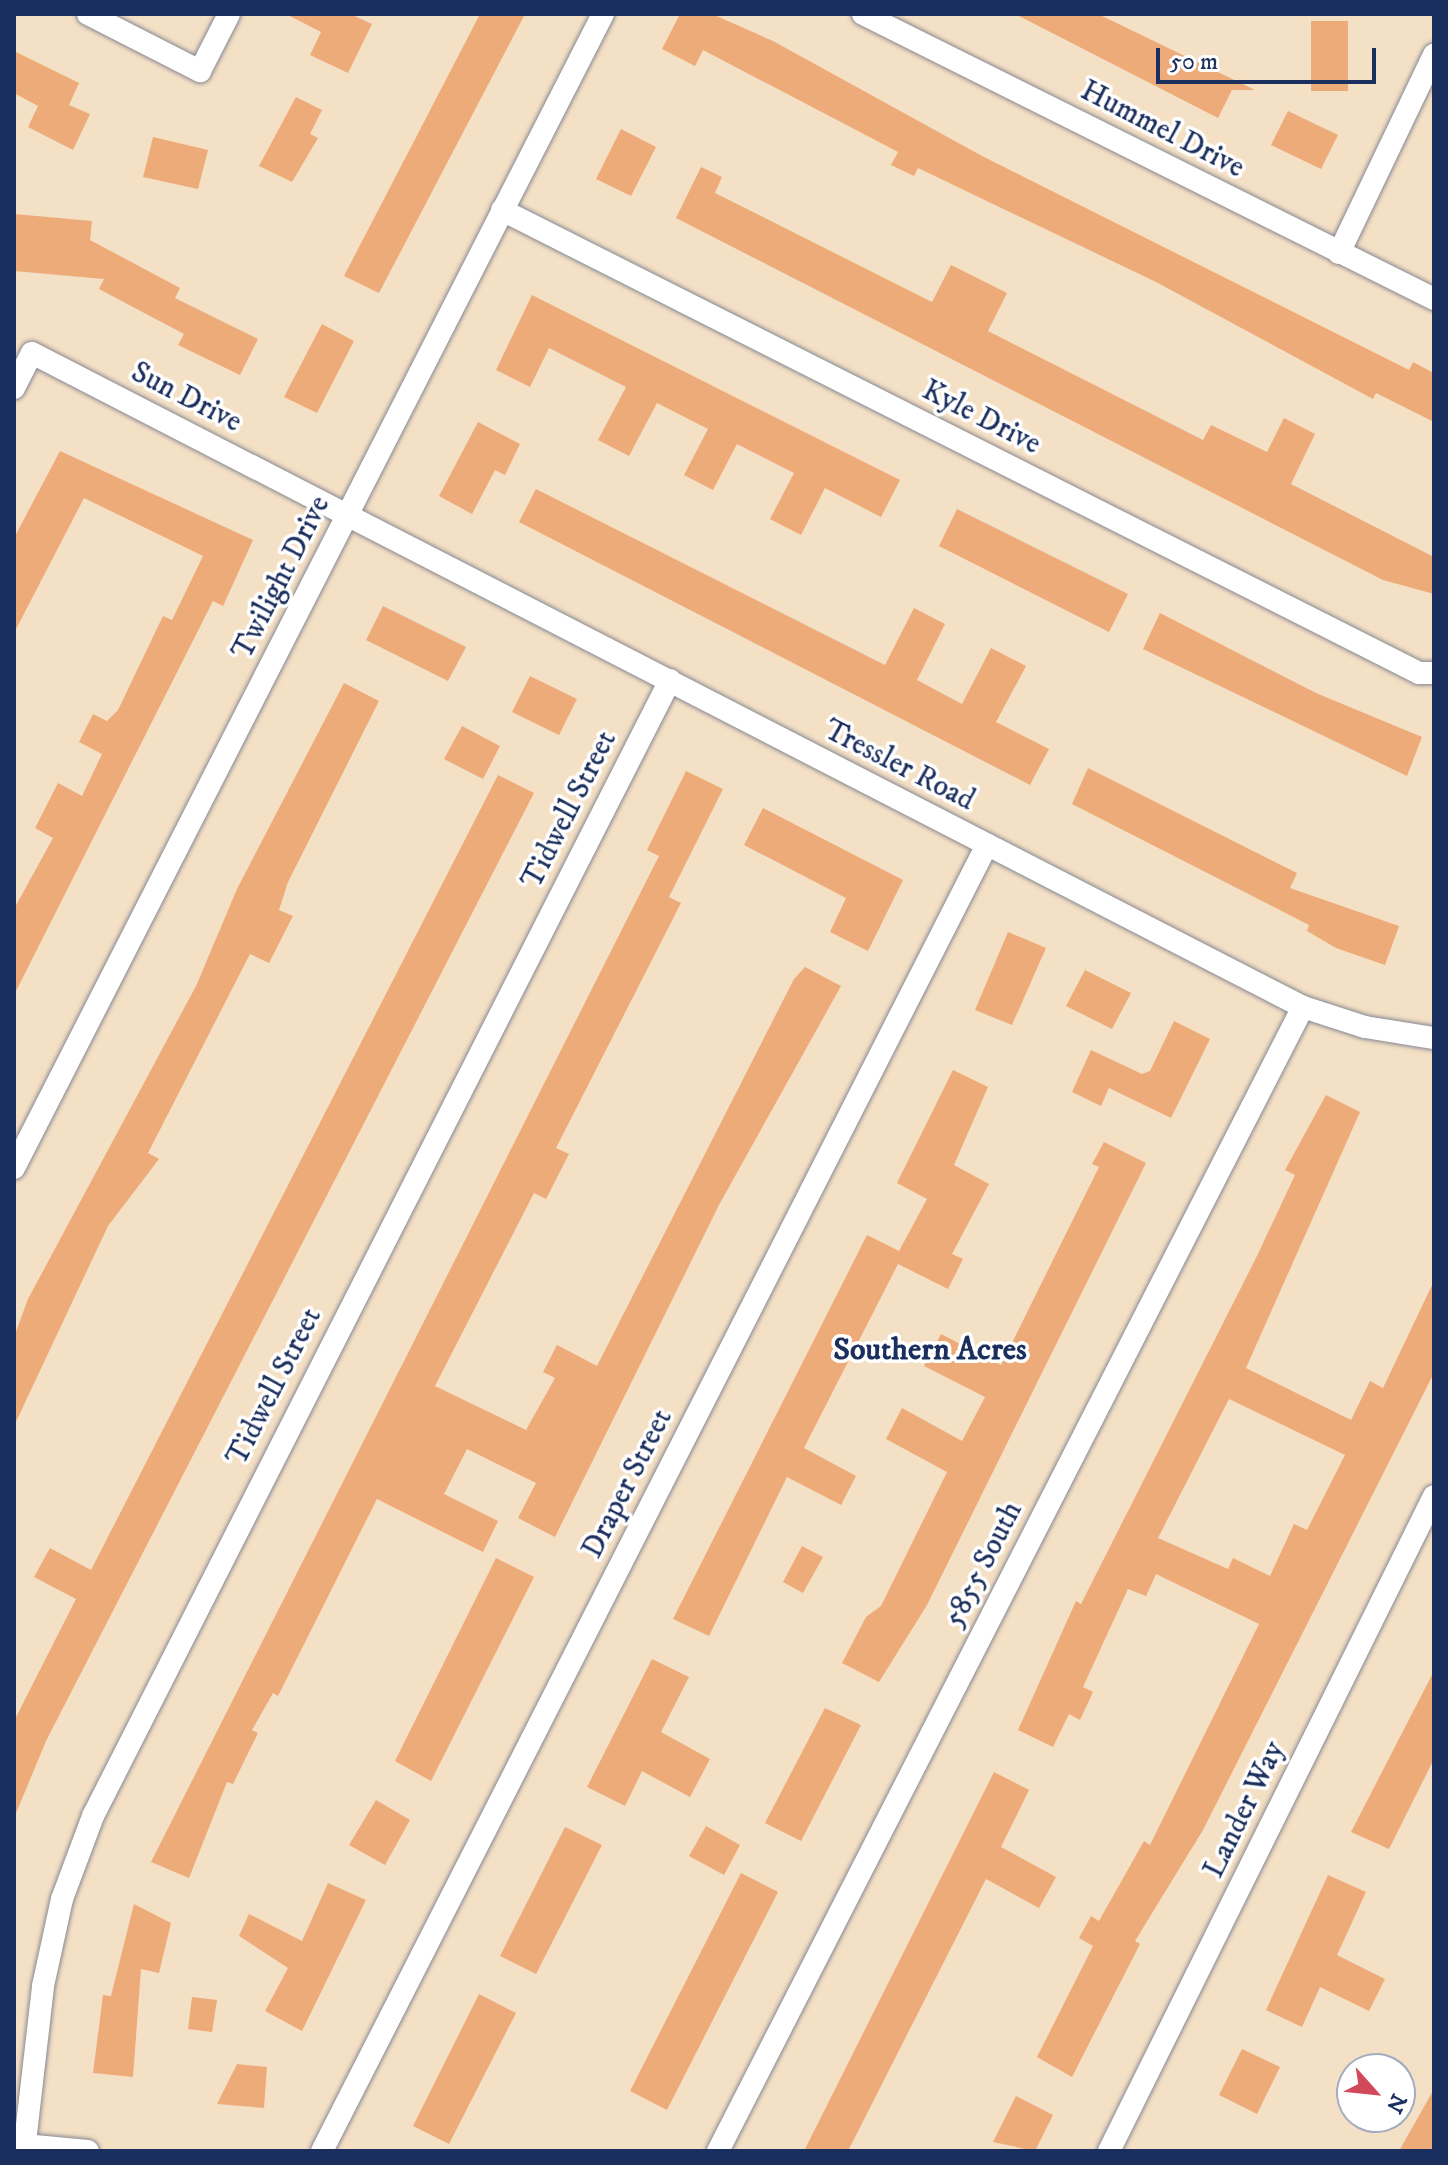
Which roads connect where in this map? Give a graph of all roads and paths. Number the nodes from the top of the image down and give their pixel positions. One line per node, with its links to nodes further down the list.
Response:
1 (88, 14): 2 (street)
2 (229, 14)
3 (603, 14): 6 (street, Twilight Drive)
4 (863, 14): 7 (street, Hummel Drive)
5 (1434, 55): 7 (street)
6 (502, 210): 10 (street, Twilight Drive); 11 (street, Kyle Drive)
7 (1339, 253): 8 (street, Hummel Drive)
8 (1434, 299)
9 (14, 388): 10 (street, Sun Drive)
10 (348, 515): 12 (street, Tressler Road); 16 (street, Twilight Drive)
11 (1434, 673)
12 (670, 680): 13 (street, Tressler Road); 18 (street, Tidwell Street)
13 (987, 845): 14 (street, Tressler Road); 20 (street, Draper Street)
14 (1303, 1007): 15 (street, Tressler Road); 21 (street, 5855 South)
15 (1434, 1038)
16 (14, 1168)
17 (1434, 1496): 22 (street, Lander Way)
18 (24, 2148): 19 (street)
19 (88, 2151)
20 (322, 2151)
21 (718, 2151)
22 (1109, 2151)

